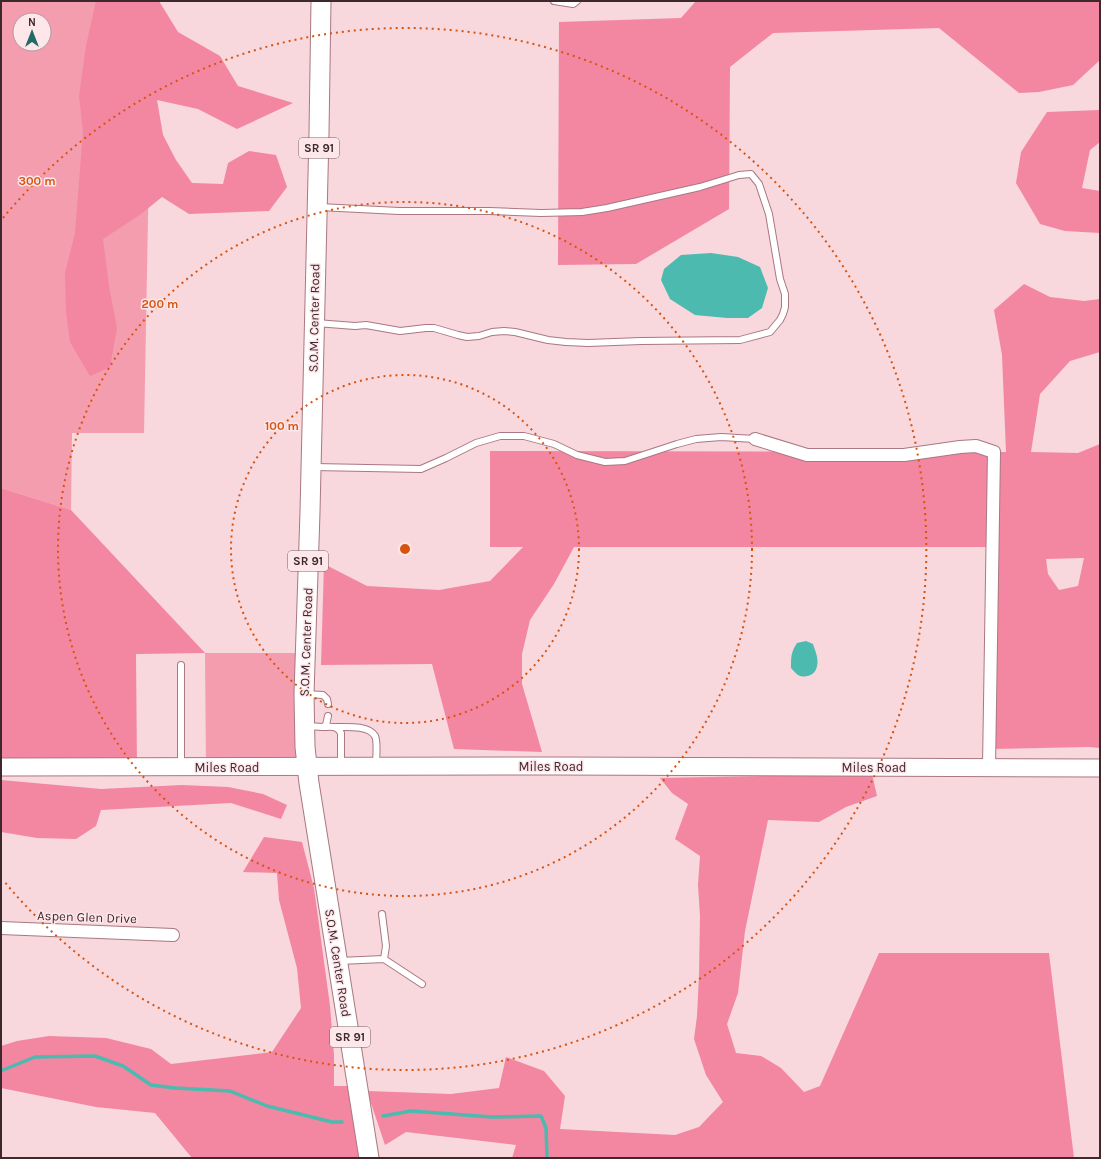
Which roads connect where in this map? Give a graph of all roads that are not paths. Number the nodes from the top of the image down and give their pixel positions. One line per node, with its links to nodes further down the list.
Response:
1 (321, 1): 4 (main road, S.O.M. Center Road / SR 91)
2 (554, 1): 3 (lane)
3 (577, 1)
4 (317, 207): 5 (main road, S.O.M. Center Road / SR 91); 5 (lane)
5 (314, 323): 7 (main road, S.O.M. Center Road / SR 91)
6 (755, 439): 7 (lane); 20 (street)
7 (311, 466): 9 (main road, S.O.M. Center Road / SR 91)
8 (181, 665): 19 (lane)
9 (304, 694): 10 (lane); 12 (main road, S.O.M. Center Road / SR 91)
10 (328, 704)
11 (328, 716): 13 (lane)
12 (304, 726): 13 (lane); 15 (main road, S.O.M. Center Road / SR 91)
13 (323, 727): 14 (lane)
14 (336, 727): 16 (lane); 17 (lane)
15 (306, 766): 16 (main road, Miles Road); 19 (main road, Miles Road); 26 (main road, S.O.M. Center Road / SR 91)
16 (341, 766): 17 (main road, Miles Road)
17 (376, 766): 20 (main road, Miles Road)
18 (1, 767): 19 (main road, Miles Road)
19 (181, 767)
20 (989, 768): 21 (main road, Miles Road)
21 (1100, 768)
22 (382, 914): 25 (lane)
23 (1, 928): 24 (street, Aspen Glen Drive)
24 (173, 935)
25 (384, 958): 26 (lane); 27 (lane)
26 (337, 961): 28 (main road, S.O.M. Center Road / SR 91)
27 (422, 984)
28 (369, 1158)

